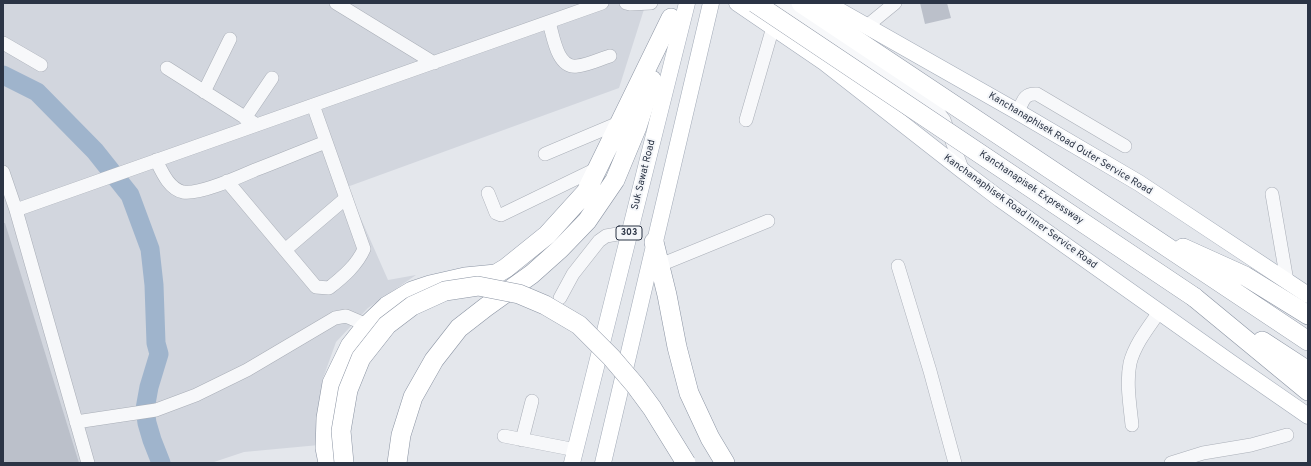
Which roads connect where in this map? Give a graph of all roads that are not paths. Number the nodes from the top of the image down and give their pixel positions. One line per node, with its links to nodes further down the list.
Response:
1 (336, 3): 19 (street)
2 (602, 3): 13 (street)
3 (626, 3): 4 (street)
4 (651, 3)
5 (687, 3): 43 (main road, Suk Sawat Road / 303)
6 (711, 3): 45 (main road, 303)
7 (743, 3): 15 (main road, Kanchanaphisek Road Inner Service Road); 51 (highway, Kanchanapisek Expressway, bridge)
8 (778, 3): 35 (street)
9 (801, 3): 44 (highway)
10 (826, 3): 14 (main road, Kanchanaphisek Road Outer Service Road)
11 (895, 3): 14 (street)
12 (675, 11): 28 (highway); 71 (highway)
13 (549, 22): 18 (street); 19 (street)
14 (867, 26): 25 (main road, Kanchanaphisek Road Outer Service Road)
15 (773, 27): 27 (street); 35 (main road, Kanchanaphisek Road Inner Service Road)
16 (230, 39): 23 (street)
17 (3, 43): 20 (street)
18 (610, 56)
19 (434, 63): 24 (street)
20 (41, 66)
21 (167, 68): 23 (street)
22 (272, 78): 26 (street)
23 (204, 92): 26 (street)
24 (313, 105): 29 (street); 30 (street)
25 (1018, 112): 31 (street); 49 (main road, Kanchanaphisek Road Outer Service Road)
26 (245, 118): 29 (street)
27 (746, 120)
28 (621, 122): 32 (street); 34 (highway)
29 (257, 125): 33 (street)
30 (326, 142): 37 (street); 40 (street)
31 (1125, 146)
32 (545, 154)
33 (156, 160): 37 (street); 41 (street)
34 (598, 168): 38 (street); 55 (highway)
35 (963, 171): 53 (main road, Kanchanaphisek Road Inner Service Road)
36 (3, 172): 41 (street)
37 (228, 181): 46 (street)
38 (488, 192)
39 (1272, 194): 49 (street)
40 (346, 198): 46 (street); 46 (street)
41 (16, 210): 61 (street)
42 (768, 221): 47 (street)
43 (629, 232): 52 (street); 66 (main road, Suk Sawat Road / 303)
44 (1143, 232): 54 (highway); 56 (highway)
45 (654, 242): 47 (highway); 72 (main road, 303)
46 (285, 250)
47 (660, 265): 74 (highway)
48 (898, 266): 75 (street)
49 (1287, 281): 50 (main road, Kanchanaphisek Road Outer Service Road)
50 (1308, 295)
51 (1194, 297): 57 (highway, Kanchanapisek Expressway); 58 (highway)
52 (560, 298)
53 (1159, 312): 60 (main road, Kanchanaphisek Road Inner Service Road); 62 (street)
54 (1308, 315)
55 (367, 325): 61 (street); 69 (highway)
56 (1308, 341)
57 (1308, 371)
58 (1308, 391)
59 (532, 401): 65 (street)
60 (1308, 416)
61 (76, 422): 68 (street)
62 (1132, 425)
63 (504, 436): 65 (street)
64 (1287, 436): 67 (street)
65 (522, 440): 66 (street)
66 (574, 456)
67 (1203, 458): 76 (street)
68 (88, 463)
69 (328, 463)
70 (344, 463): 73 (highway, bridge)
71 (397, 463)
72 (603, 463)
73 (686, 463)
74 (725, 463)
75 (955, 463)
76 (1171, 463)

